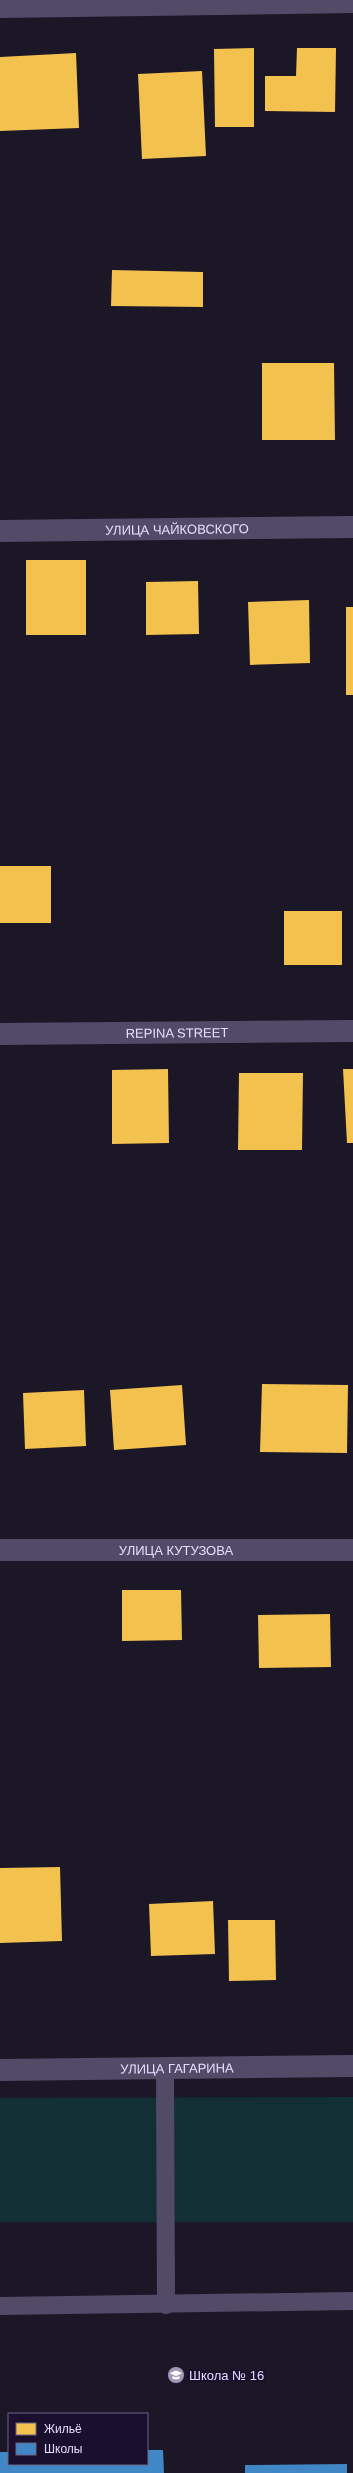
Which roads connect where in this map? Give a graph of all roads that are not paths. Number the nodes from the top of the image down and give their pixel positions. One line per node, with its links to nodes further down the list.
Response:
1 (353, 2): 2 (street)
2 (0, 7)
3 (353, 527): 4 (street, УЛИЦА ЧАЙКОВСКОГО)
4 (0, 531)
5 (353, 1031): 6 (street, REPINA STREET)
6 (0, 1034)
7 (0, 1550): 8 (street, УЛИЦА КУТУЗОВА)
8 (353, 1550)
9 (353, 2066): 10 (street, УЛИЦА ГАГАРИНА)
10 (165, 2068): 11 (street, УЛИЦА ГАГАРИНА); 13 (lane)
11 (0, 2070)
12 (353, 2301): 13 (lane)
13 (166, 2305): 14 (lane)
14 (0, 2306)

